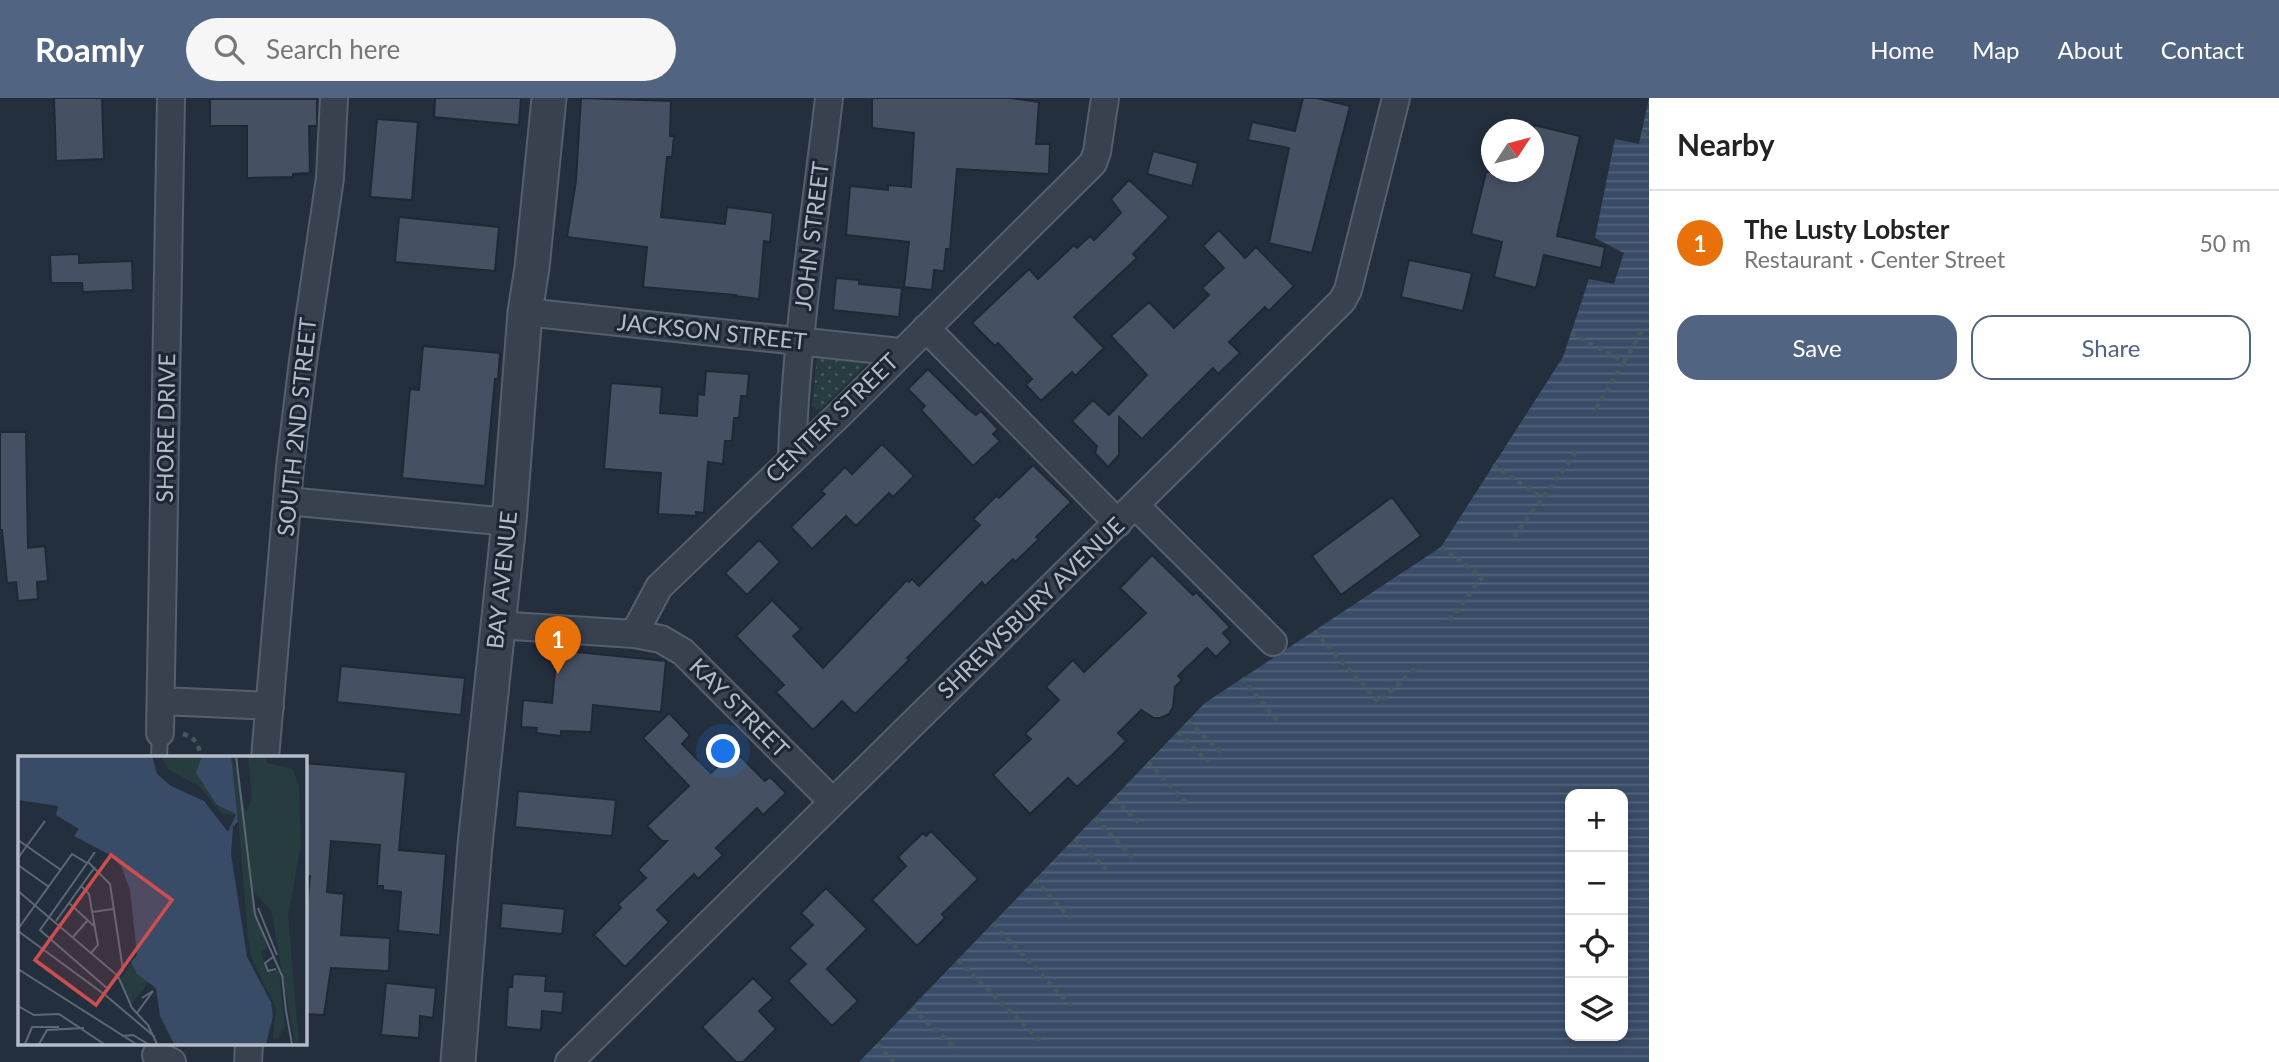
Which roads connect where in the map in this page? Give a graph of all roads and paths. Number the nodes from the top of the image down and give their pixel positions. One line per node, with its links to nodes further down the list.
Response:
1 (171, 98): 33 (street, SHORE DRIVE)
2 (334, 98): 21 (street, SOUTH 2ND STREET)
3 (549, 98): 9 (street, BAY AVENUE)
4 (829, 98): 13 (street, JOHN STREET)
5 (1105, 98): 11 (street, CENTER STREET)
6 (1396, 98): 22 (street, SHREWSBURY AVENUE)
7 (1641, 134): 8 (path)
8 (1649, 136)
9 (525, 312): 13 (street, JACKSON STREET); 23 (street, BAY AVENUE)
10 (1644, 327): 15 (path)
11 (926, 328): 14 (street, CENTER STREET); 22 (street)
12 (1571, 333): 15 (path)
13 (800, 340): 14 (street, JACKSON STREET); 18 (street, JOHN STREET)
14 (900, 352): 18 (street, CENTER STREET)
15 (1624, 362): 16 (path)
16 (1593, 413)
17 (1576, 452): 20 (path)
18 (792, 457): 29 (street, CENTER STREET)
19 (1493, 465): 20 (path)
20 (1543, 498): 24 (path)
21 (288, 501): 23 (street); 34 (street, SOUTH 2ND STREET)
22 (1127, 514): 30 (street); 45 (street, SHREWSBURY AVENUE)
23 (509, 522): 27 (street, BAY AVENUE)
24 (1514, 537)
25 (1441, 547): 26 (path)
26 (1448, 622)
27 (498, 625): 29 (street); 63 (street, BAY AVENUE)
28 (1314, 631): 31 (path)
29 (634, 634): 45 (street, KAY STREET)
30 (1273, 642)
31 (1419, 665)
32 (1242, 678): 35 (path)
33 (161, 701): 34 (street); 38 (street, SHORE DRIVE)
34 (270, 706): 41 (street, SOUTH 2ND STREET)
35 (1276, 720)
36 (1188, 721): 39 (path)
37 (1178, 732): 43 (path)
38 (166, 741): 40 (path)
39 (1222, 753)
40 (200, 756)
41 (265, 756)
42 (1148, 762): 46 (path)
43 (1208, 762)
44 (1114, 798): 48 (path)
45 (832, 802): 64 (street, SHREWSBURY AVENUE)
46 (1186, 803)
47 (1095, 818): 50 (path)
48 (1142, 826)
49 (1075, 839): 51 (path)
50 (1133, 858)
51 (1106, 869)
52 (1035, 879): 53 (path)
53 (1071, 919)
54 (993, 923): 56 (path)
55 (958, 960): 58 (path)
56 (1070, 1005)
57 (912, 1007): 61 (path)
58 (1041, 1042)
59 (248, 1044): 62 (street)
60 (877, 1044): 65 (path)
61 (956, 1049)
62 (247, 1062)
63 (458, 1062)
64 (569, 1062)
65 (894, 1062)

